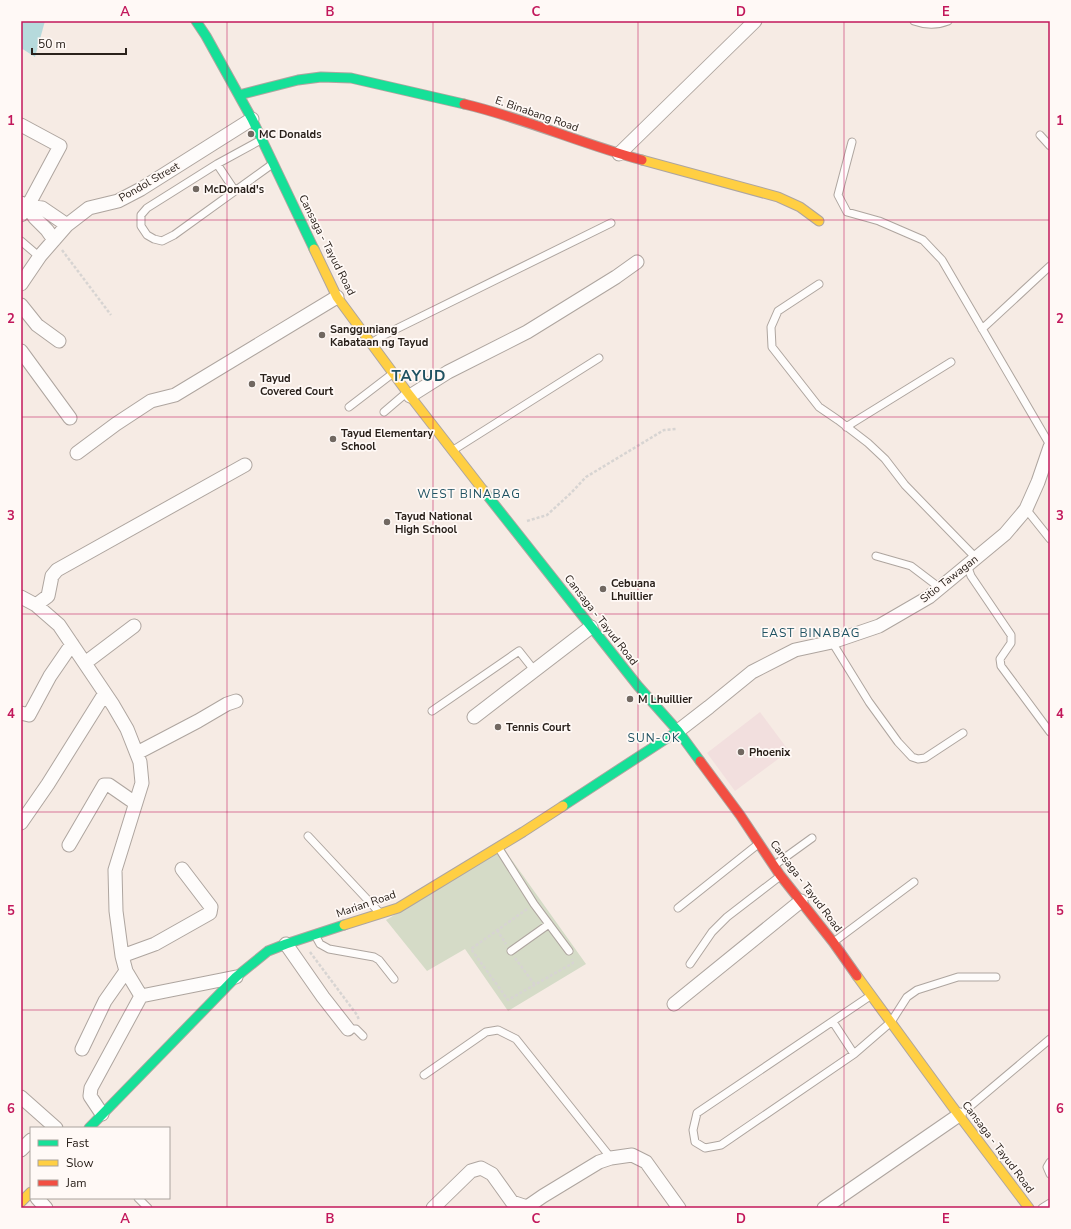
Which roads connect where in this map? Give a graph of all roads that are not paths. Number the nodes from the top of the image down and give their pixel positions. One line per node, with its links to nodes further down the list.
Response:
1 (196, 21): 5 (main road, Cansaga - Tayud Road)
2 (755, 21): 12 (street)
3 (914, 21): 4 (lane)
4 (948, 21)
5 (239, 96): 6 (main road, Cansaga - Tayud Road); 12 (main road, E. Binabang Road)
6 (252, 119): 9 (main road, Cansaga - Tayud Road); 19 (street, Pondol Street)
7 (21, 125): 16 (street)
8 (1040, 135): 11 (lane)
9 (261, 140): 13 (lane); 14 (main road, Cansaga - Tayud Road)
10 (852, 142): 29 (lane)
11 (1050, 146)
12 (619, 154): 17 (main road, E. Binabang Road)
13 (217, 164): 15 (lane); 15 (lane)
14 (273, 164): 15 (lane); 27 (main road, Cansaga - Tayud Road)
15 (235, 191)
16 (23, 208): 19 (street); 20 (street)
17 (819, 221)
18 (611, 223): 31 (lane)
19 (67, 225): 20 (street, Pondol Street)
20 (54, 240): 22 (street, Pondol Street)
21 (21, 241): 22 (lane)
22 (40, 256): 25 (street, Pondol Street)
23 (637, 262): 36 (street)
24 (1050, 266): 29 (lane)
25 (21, 284)
26 (819, 284): 40 (lane)
27 (337, 297): 31 (main road, Cansaga - Tayud Road); 43 (street)
28 (21, 304): 30 (street)
29 (982, 329): 41 (lane)
30 (59, 341)
31 (371, 343): 35 (main road, Cansaga - Tayud Road)
32 (21, 351): 39 (street)
33 (599, 358): 42 (lane)
34 (951, 362): 40 (lane)
35 (393, 373): 36 (main road, Cansaga - Tayud Road); 37 (lane)
36 (409, 394): 38 (lane); 42 (main road, Cansaga - Tayud Road)
37 (349, 407)
38 (384, 412)
39 (70, 418)
40 (846, 427): 48 (lane)
41 (1050, 446): 45 (street, Sitio Tawagan)
42 (453, 450): 53 (main road, Cansaga - Tayud Road)
43 (77, 453)
44 (245, 466): 51 (street)
45 (1026, 509): 46 (lane); 48 (street, Sitio Tawagan)
46 (1050, 539)
47 (876, 556): 49 (lane)
48 (972, 561): 49 (street, Sitio Tawagan); 64 (lane)
49 (940, 588): 54 (street, Sitio Tawagan)
50 (21, 598): 51 (street)
51 (36, 605): 55 (street)
52 (134, 626): 56 (street)
53 (591, 627): 57 (street); 63 (main road, Cansaga - Tayud Road)
54 (832, 642): 63 (street, Sitio Tawagan); 65 (lane)
55 (72, 644): 56 (street); 61 (street)
56 (85, 663): 58 (street)
57 (534, 670): 60 (lane); 62 (street)
58 (106, 693): 66 (street); 68 (street)
59 (236, 701): 66 (street)
60 (432, 711)
61 (21, 713)
62 (474, 717)
63 (678, 731): 71 (main road, Cansaga - Tayud Road); 73 (main road, Marian Road)
64 (1050, 732)
65 (963, 734)
66 (138, 753): 67 (street)
67 (135, 803): 72 (street); 87 (street)
68 (21, 823)
69 (308, 836): 80 (lane)
70 (812, 838): 74 (lane)
71 (760, 843): 74 (main road, Cansaga - Tayud Road); 79 (lane)
72 (69, 845)
73 (498, 847): 80 (main road, Marian Road); 81 (lane)
74 (774, 865): 76 (main road, Cansaga - Tayud Road)
75 (182, 869): 87 (street)
76 (780, 875): 78 (main road, Cansaga - Tayud Road); 88 (lane)
77 (914, 882): 83 (lane)
78 (801, 901): 83 (main road, Cansaga - Tayud Road); 95 (street)
79 (678, 908)
80 (380, 913): 82 (main road, Marian Road)
81 (549, 924): 85 (lane); 86 (lane)
82 (315, 934): 84 (main road, Marian Road); 92 (lane)
83 (833, 942): 93 (main road, Cansaga - Tayud Road)
84 (286, 944): 90 (main road, Marian Road); 98 (street)
85 (511, 951)
86 (569, 951)
87 (122, 956): 89 (street)
88 (690, 964)
89 (126, 971): 94 (street); 101 (street)
90 (236, 977): 94 (street); 105 (main road, Marian Road)
91 (996, 977): 97 (lane)
92 (394, 979)
93 (871, 995): 96 (lane); 97 (main road, Cansaga - Tayud Road)
94 (141, 996): 105 (street)
95 (674, 1004)
96 (833, 1022): 102 (lane); 102 (lane)
97 (891, 1022): 102 (lane); 106 (main road, Cansaga - Tayud Road)
98 (352, 1029): 99 (lane)
99 (363, 1036)
100 (1050, 1039): 106 (lane)
101 (82, 1049)
102 (854, 1054)
103 (424, 1075): 111 (lane)
104 (21, 1097): 107 (street)
105 (102, 1114): 108 (main road, Marian Road)
106 (959, 1115): 123 (street); 124 (main road, Cansaga - Tayud Road)
107 (49, 1126)
108 (91, 1127)
109 (30, 1141): 110 (street)
110 (21, 1150)
111 (611, 1158): 121 (street); 122 (street)
112 (1050, 1162): 113 (lane)
113 (1050, 1174)
114 (30, 1193): 117 (main road)
115 (38, 1199): 119 (street)
116 (139, 1199): 120 (lane)
117 (21, 1202)
118 (1050, 1203): 125 (lane)
119 (46, 1208)
120 (148, 1208)
121 (433, 1208)
122 (679, 1208)
123 (824, 1208)
124 (1029, 1208)
125 (1042, 1208)

